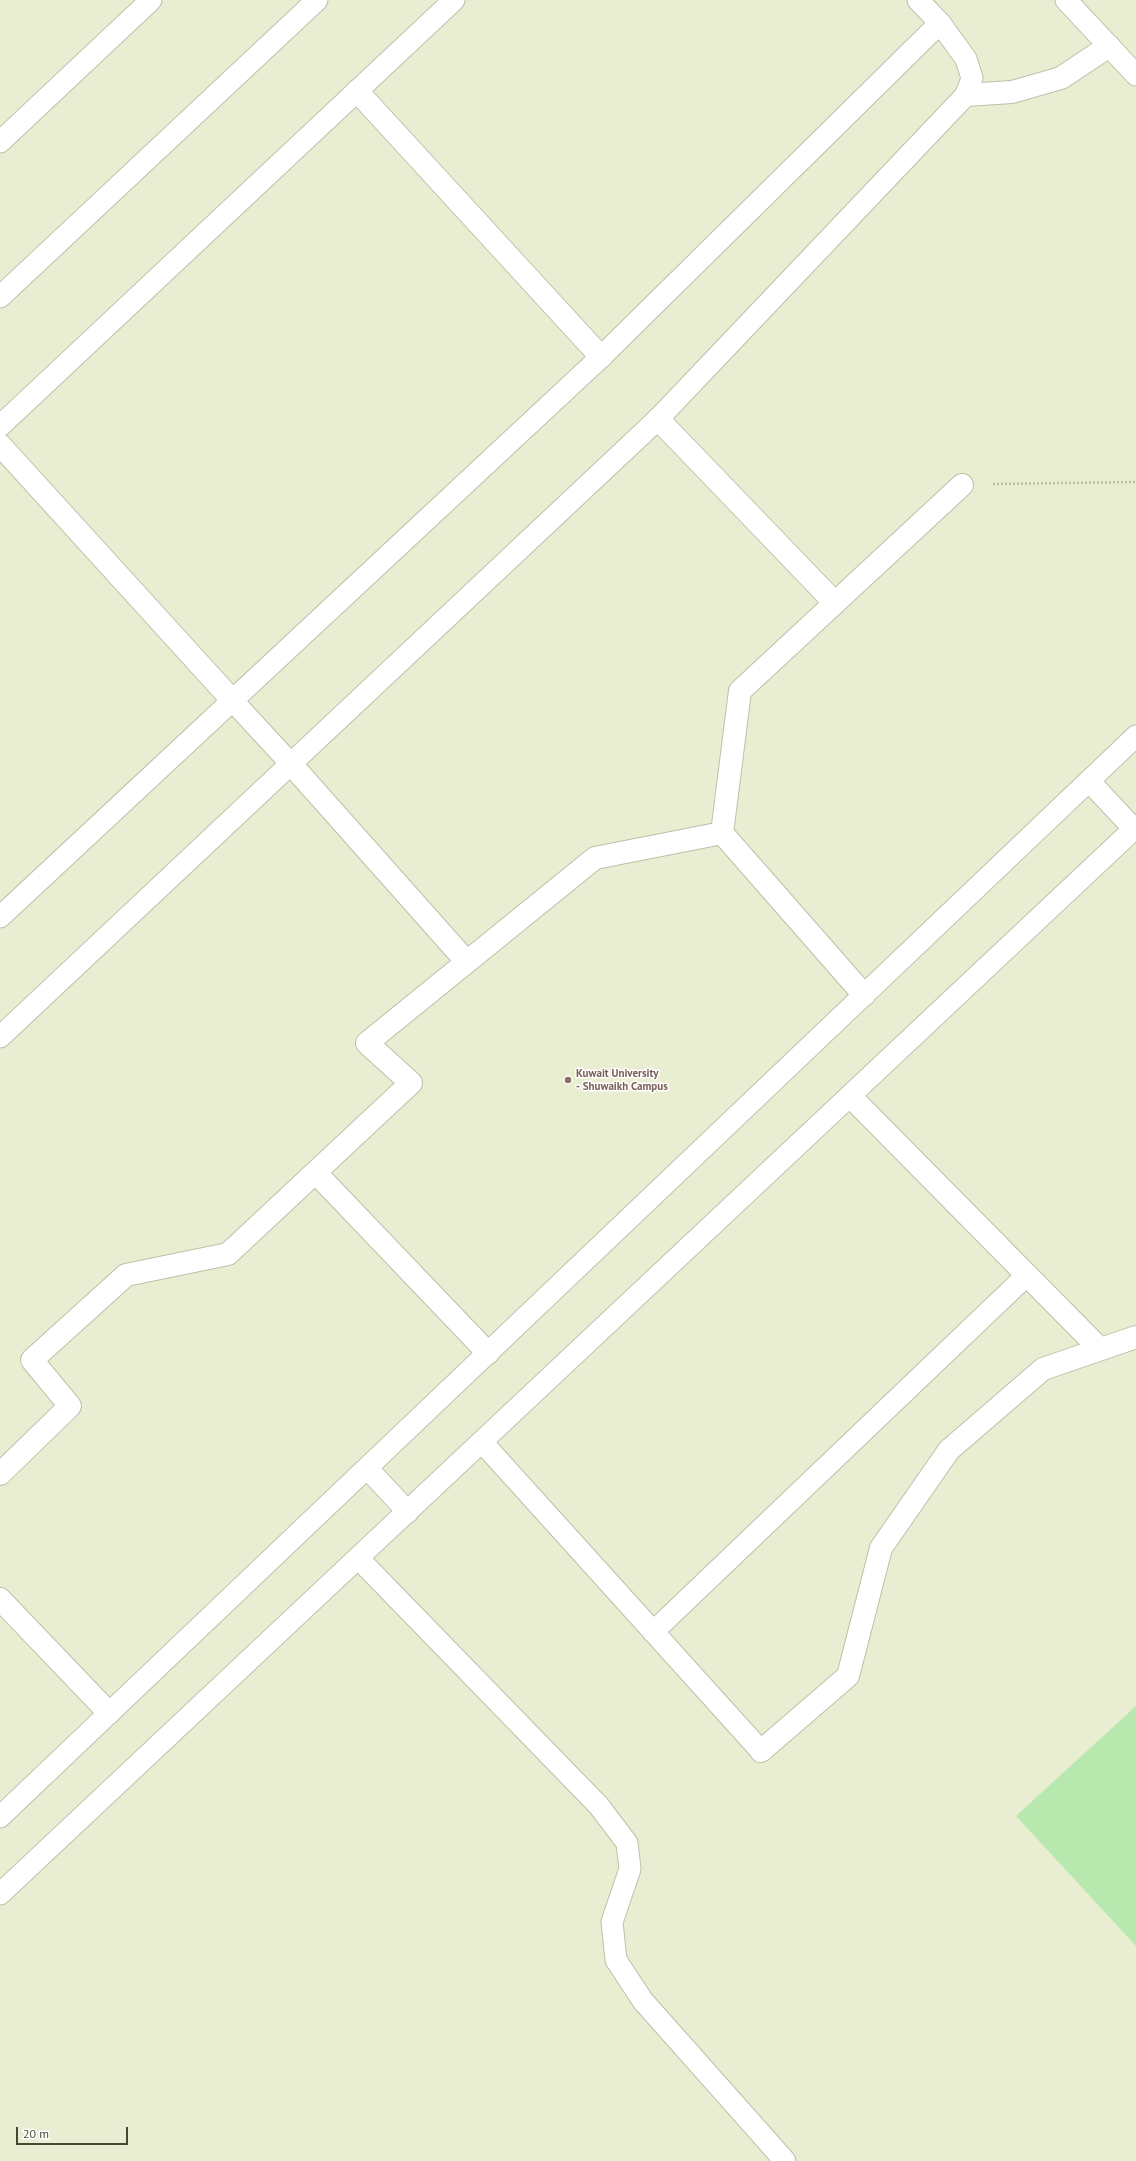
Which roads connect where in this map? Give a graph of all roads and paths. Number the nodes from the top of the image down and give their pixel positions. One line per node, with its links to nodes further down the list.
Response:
1 (151, 0): 11 (lane)
2 (317, 0): 12 (lane)
3 (454, 0): 9 (lane)
4 (918, 0): 6 (lane)
5 (1066, 0): 7 (lane)
6 (940, 23): 10 (lane); 13 (lane)
7 (1109, 46): 8 (lane); 10 (street)
8 (1136, 75)
9 (357, 91): 13 (street); 15 (lane)
10 (966, 95): 14 (lane)
11 (0, 142)
12 (0, 297)
13 (601, 357): 20 (lane)
14 (658, 419): 19 (street); 22 (lane)
15 (0, 426)
16 (0, 445): 20 (street)
17 (1136, 482): 18 (path)
18 (962, 485): 19 (street)
19 (835, 603): 25 (street)
20 (232, 700): 22 (lane); 26 (lane)
21 (1136, 736): 23 (lane)
22 (291, 764): 27 (street); 29 (lane)
23 (1089, 781): 24 (lane); 28 (lane)
24 (1135, 829): 30 (lane)
25 (722, 832): 27 (street); 28 (street)
26 (0, 917)
27 (466, 961): 31 (street)
28 (864, 995): 35 (lane)
29 (0, 1037)
30 (850, 1096): 32 (street); 36 (lane)
31 (316, 1173): 35 (street); 38 (street)
32 (1026, 1276): 34 (street); 42 (lane)
33 (1136, 1337): 34 (street)
34 (1100, 1350): 44 (street)
35 (488, 1353): 37 (lane)
36 (482, 1442): 39 (lane); 42 (lane)
37 (367, 1468): 39 (lane); 43 (lane)
38 (0, 1474)
39 (408, 1512): 40 (lane)
40 (358, 1558): 46 (lane); 47 (lane)
41 (0, 1599): 43 (street)
42 (653, 1632): 44 (lane)
43 (109, 1713): 45 (lane)
44 (761, 1751)
45 (0, 1817)
46 (0, 1894)
47 (785, 2161)

